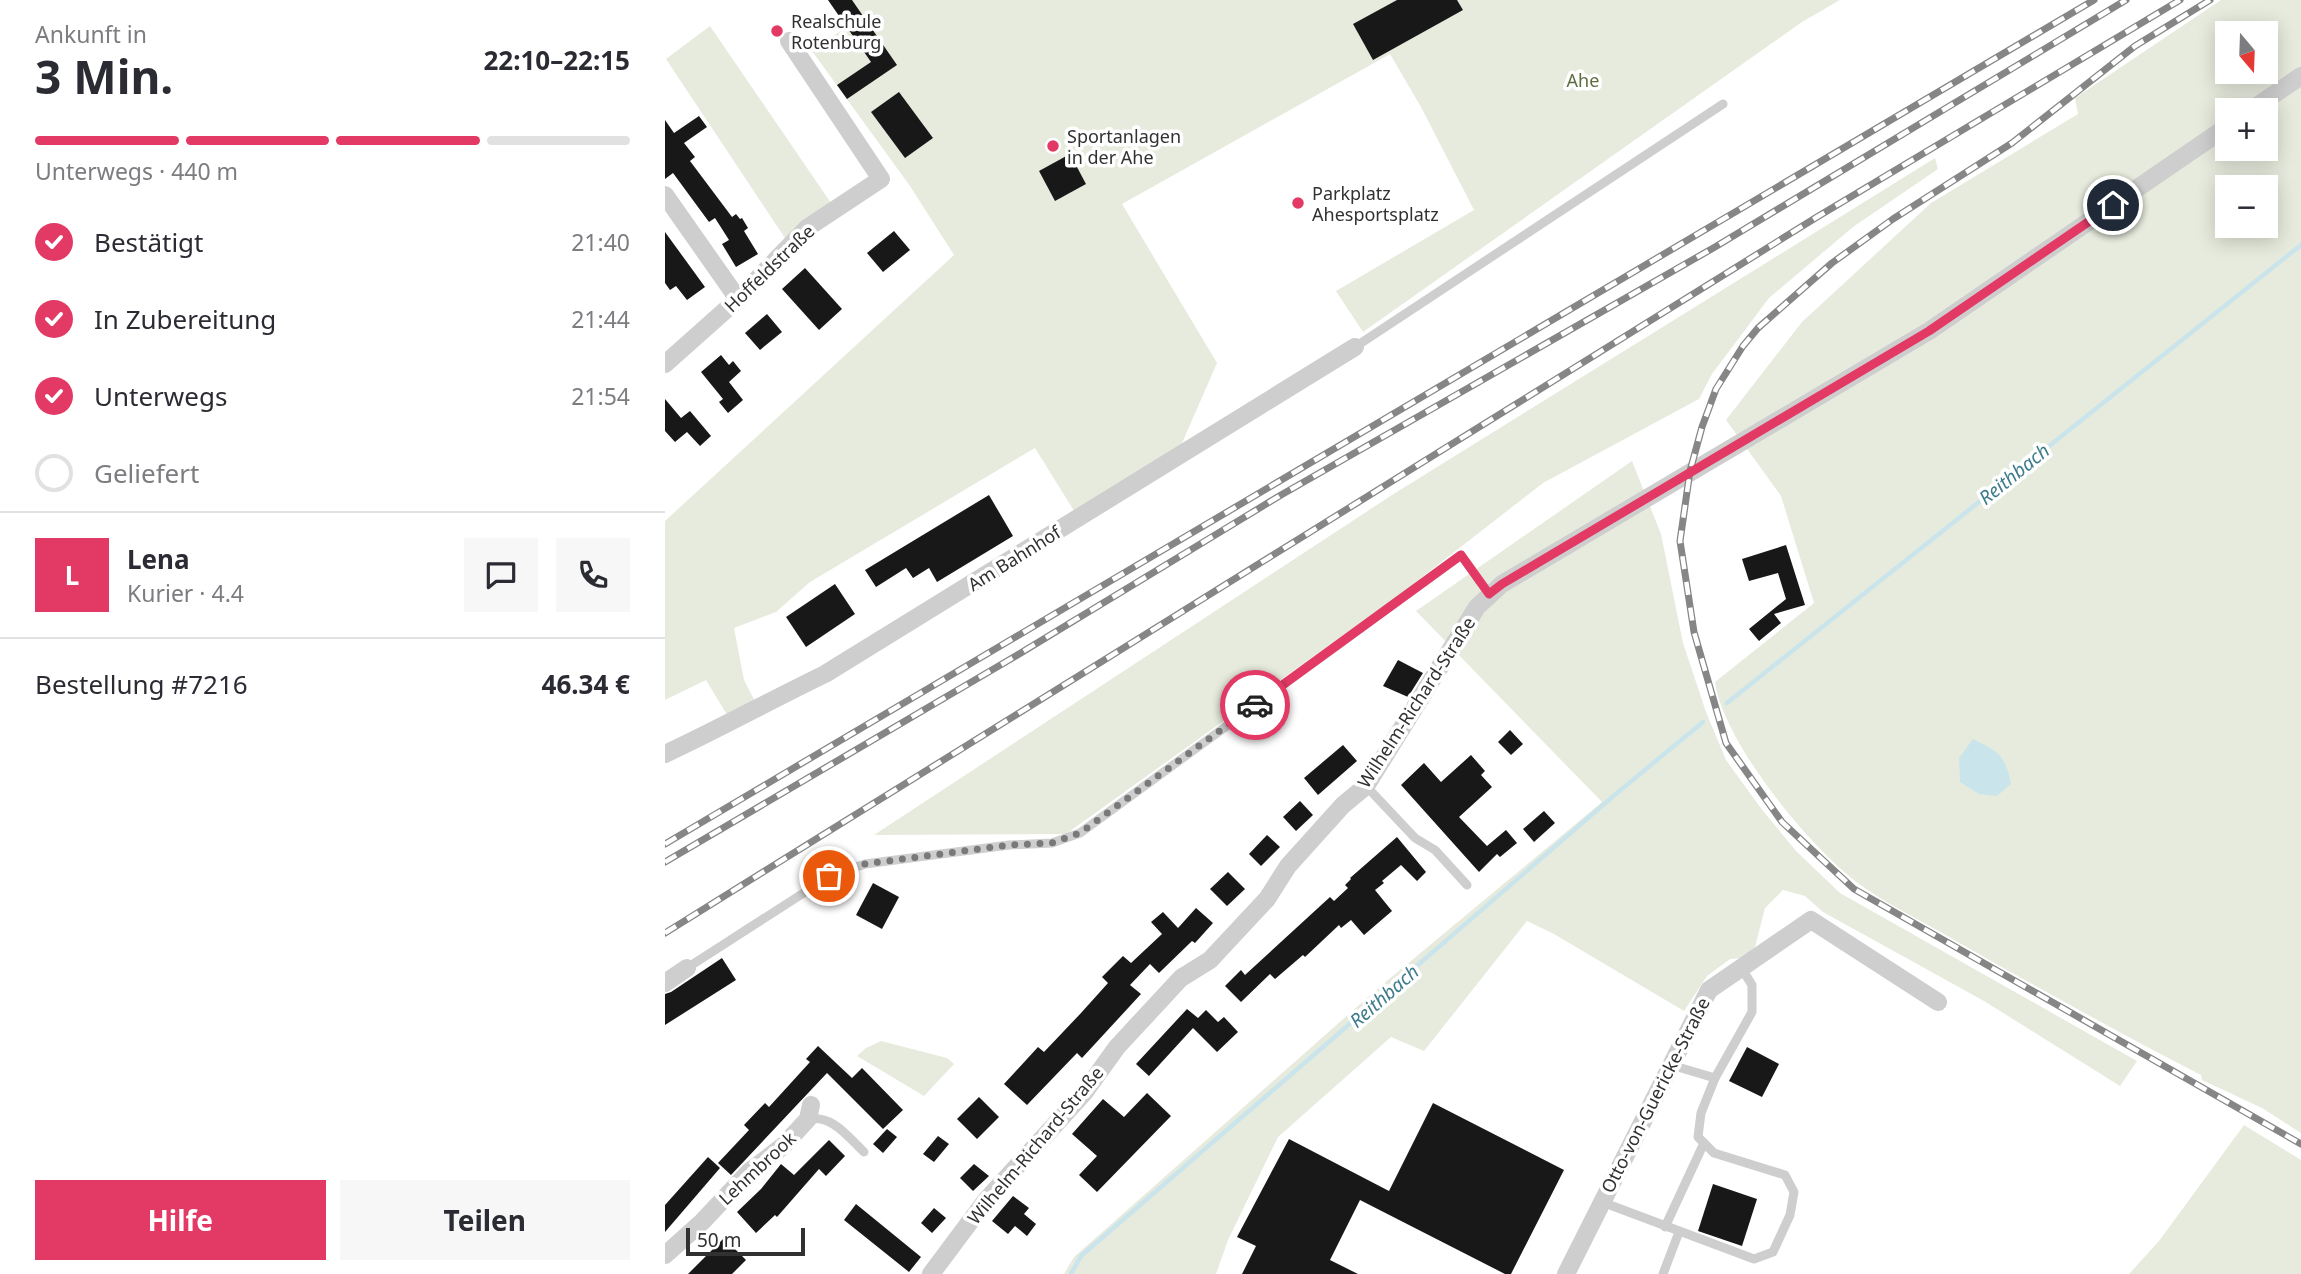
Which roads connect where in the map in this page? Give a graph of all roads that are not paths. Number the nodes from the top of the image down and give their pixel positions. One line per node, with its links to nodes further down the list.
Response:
1 (789, 41): 7 (street, Hoffeldstraße)
2 (2301, 76): 3 (street)
3 (2269, 98)
4 (1723, 104): 8 (lane)
5 (2215, 135): 10 (street, Wilhelm-Richard-Straße)
6 (665, 195): 7 (street)
7 (738, 299): 9 (street, Hoffeldstraße)
8 (1355, 347): 11 (street, Am Bahnhof)
9 (665, 364)
10 (1489, 594): 12 (street, Wilhelm-Richard-Straße); 14 (lane)
11 (665, 754)
12 (1366, 786): 13 (lane); 27 (street, Wilhelm-Richard-Straße)
13 (1467, 885)
14 (687, 968): 16 (street)
15 (1742, 969): 17 (street, Otto-von-Guericke-Straße); 18 (street, Otto-von-Guericke-Straße); 19 (lane)
16 (665, 983)
17 (1938, 1002)
18 (1671, 1065): 19 (lane); 23 (street, Otto-von-Guericke-Straße)
19 (1715, 1078): 21 (lane)
20 (810, 1112): 22 (lane); 26 (street, Lehmbrook)
21 (1704, 1143): 24 (lane); 25 (lane)
22 (864, 1152)
23 (1601, 1202): 24 (lane); 28 (street, Otto-von-Guericke-Straße)
24 (1665, 1227): 25 (lane)
25 (1679, 1232): 29 (lane)
26 (665, 1255)
27 (931, 1274)
28 (1566, 1274)
29 (1663, 1274)

